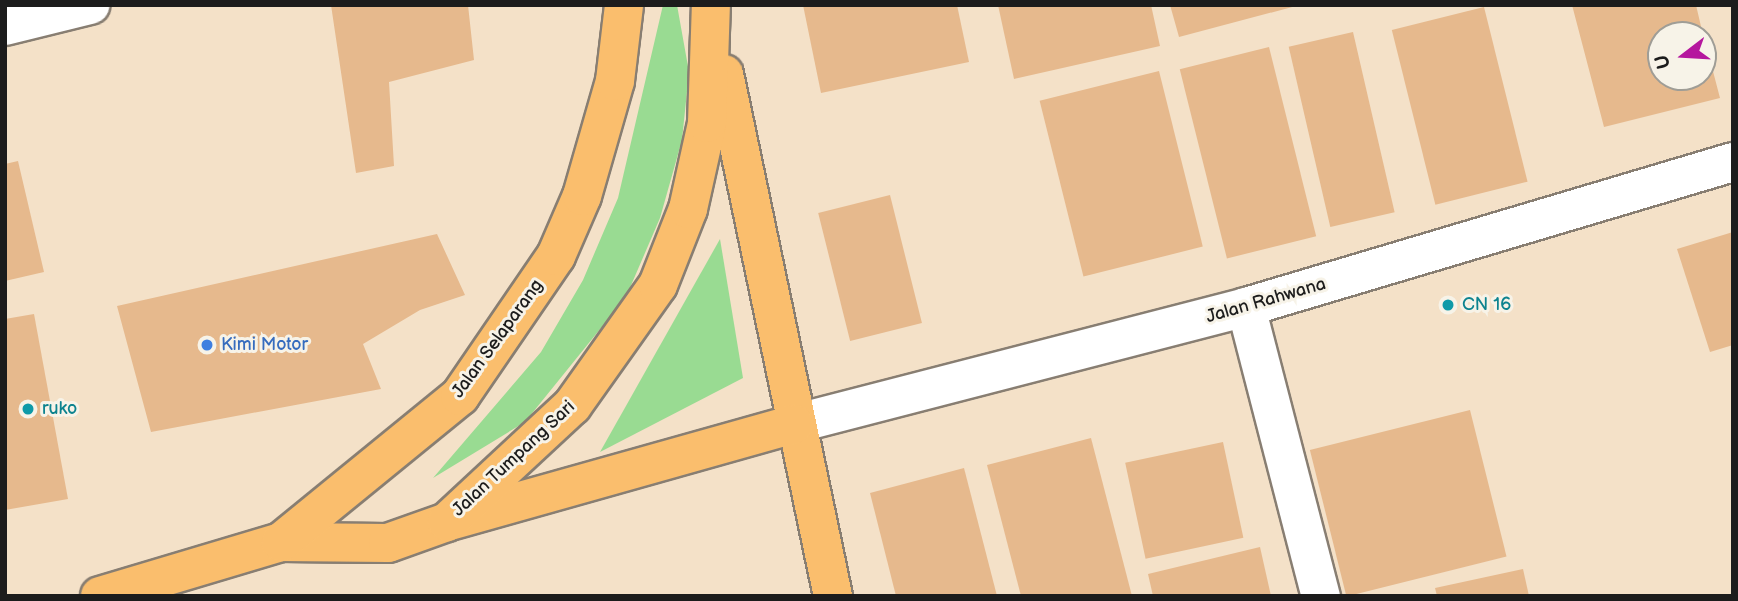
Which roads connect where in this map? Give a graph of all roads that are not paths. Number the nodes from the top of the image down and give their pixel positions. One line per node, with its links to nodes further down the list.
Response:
1 (90, 5): 4 (street)
2 (624, 5): 9 (main road, Jalan Selaparang)
3 (711, 6): 7 (main road, Jalan Tumpang Sari); 8 (main road, Jalan Tumpang Sari)
4 (5, 26)
5 (1733, 162): 6 (street, Jalan Rahwana)
6 (1246, 307): 7 (street, Jalan Rahwana); 12 (street)
7 (794, 424): 8 (main road); 11 (main road, Jalan Tumpang Sari)
8 (447, 522): 9 (main road, Jalan Tumpang Sari)
9 (281, 542): 10 (main road, Jalan Selaparang)
10 (100, 596)
11 (833, 596)
12 (1321, 596)

